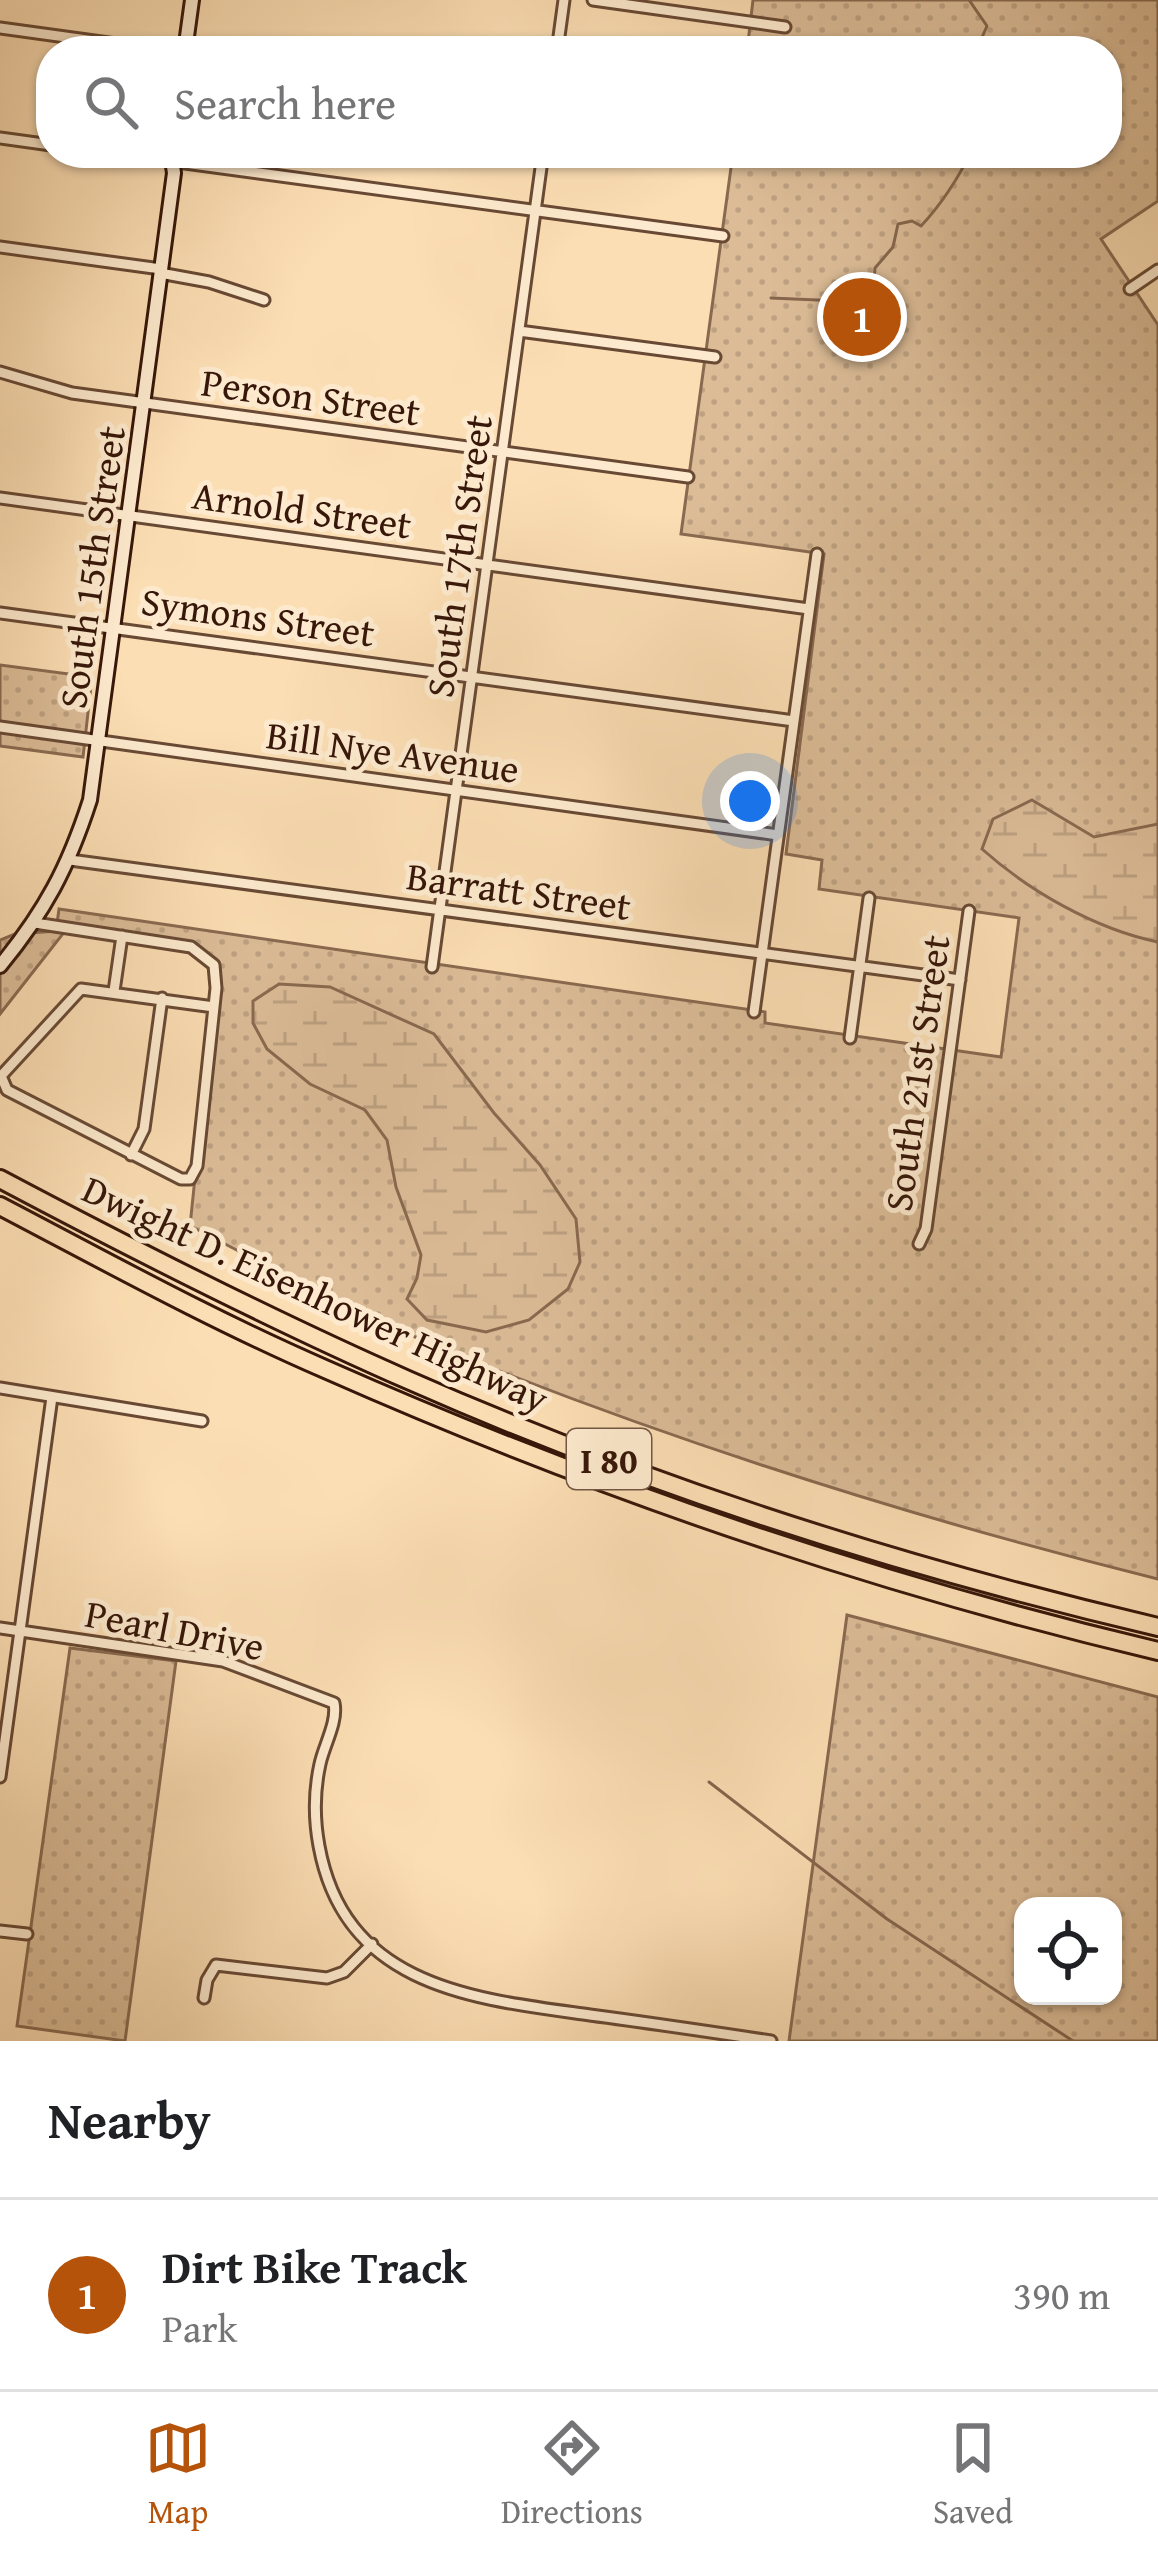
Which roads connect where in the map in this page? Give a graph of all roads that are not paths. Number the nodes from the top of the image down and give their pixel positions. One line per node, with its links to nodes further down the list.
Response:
1 (192, 0): 7 (main road)
2 (564, 0): 8 (street)
3 (593, 0): 4 (street)
4 (785, 27)
5 (0, 28): 6 (street)
6 (58, 36)
7 (187, 36)
8 (559, 36)
9 (0, 138): 10 (street)
10 (36, 143)
11 (173, 168): 18 (main road, South 15th Street)
12 (246, 168): 14 (street)
13 (541, 168): 14 (street, South 17th Street)
14 (535, 210): 15 (street); 21 (street, South 17th Street)
15 (723, 236)
16 (0, 247): 18 (street)
17 (1158, 270): 19 (street)
18 (160, 271): 20 (street); 24 (main road, South 15th Street)
19 (1130, 289)
20 (263, 300)
21 (519, 331): 22 (street); 25 (street, South 17th Street)
22 (715, 357)
23 (0, 372): 24 (street, Person Street)
24 (143, 402): 25 (street, Person Street); 28 (main road, South 15th Street)
25 (502, 453): 26 (street, Person Street); 30 (street, South 17th Street)
26 (688, 477)
27 (0, 498): 28 (street, Arnold Street)
28 (128, 515): 30 (street, Arnold Street); 33 (main road, South 15th Street)
29 (817, 554): 31 (street)
30 (487, 565): 31 (street, Arnold Street); 34 (street, South 17th Street)
31 (809, 609): 35 (street)
32 (0, 613): 33 (street, Symons Street)
33 (113, 627): 34 (street, Symons Street); 37 (main road, South 15th Street)
34 (472, 676): 35 (street, Symons Street); 38 (street, South 17th Street)
35 (794, 721): 39 (street)
36 (0, 727): 37 (street, Bill Nye Avenue)
37 (98, 741): 38 (street, Bill Nye Avenue); 40 (main road, South 15th Street)
38 (456, 790): 39 (street, Bill Nye Avenue); 42 (street, South 17th Street)
39 (778, 835): 46 (street)
40 (70, 860): 42 (street, Barratt Street); 44 (main road, South 15th Street)
41 (869, 898): 49 (street)
42 (440, 910): 46 (street, Barratt Street); 48 (street, South 17th Street)
43 (969, 911): 50 (street, South 21st Street)
44 (35, 923): 45 (street); 47 (main road, South 15th Street)
45 (122, 936): 51 (street); 53 (street)
46 (762, 953): 49 (street, Barratt Street); 54 (street)
47 (0, 966)
48 (432, 967)
49 (860, 967): 50 (street, Barratt Street); 55 (street)
50 (960, 980): 59 (street, South 21st Street)
51 (114, 992): 52 (street); 56 (street)
52 (162, 998): 53 (street); 56 (street)
53 (214, 1007): 56 (street)
54 (754, 1012)
55 (850, 1039)
56 (131, 1155)
57 (0, 1180): 63 (highway, Dwight D. Eisenhower Highway / I 80)
58 (0, 1206): 66 (highway, Dwight D. Eisenhower Highway / I 80)
59 (920, 1244)
60 (0, 1388): 61 (street)
61 (52, 1397): 62 (street); 65 (street)
62 (202, 1421)
63 (1158, 1627)
64 (0, 1628): 65 (street, Pearl Drive)
65 (20, 1631): 67 (street); 70 (street, Pearl Drive)
66 (1158, 1652)
67 (0, 1778)
68 (0, 1930): 69 (street)
69 (27, 1934)
70 (372, 1945): 71 (street); 72 (street)
71 (204, 1998)
72 (771, 2041)

